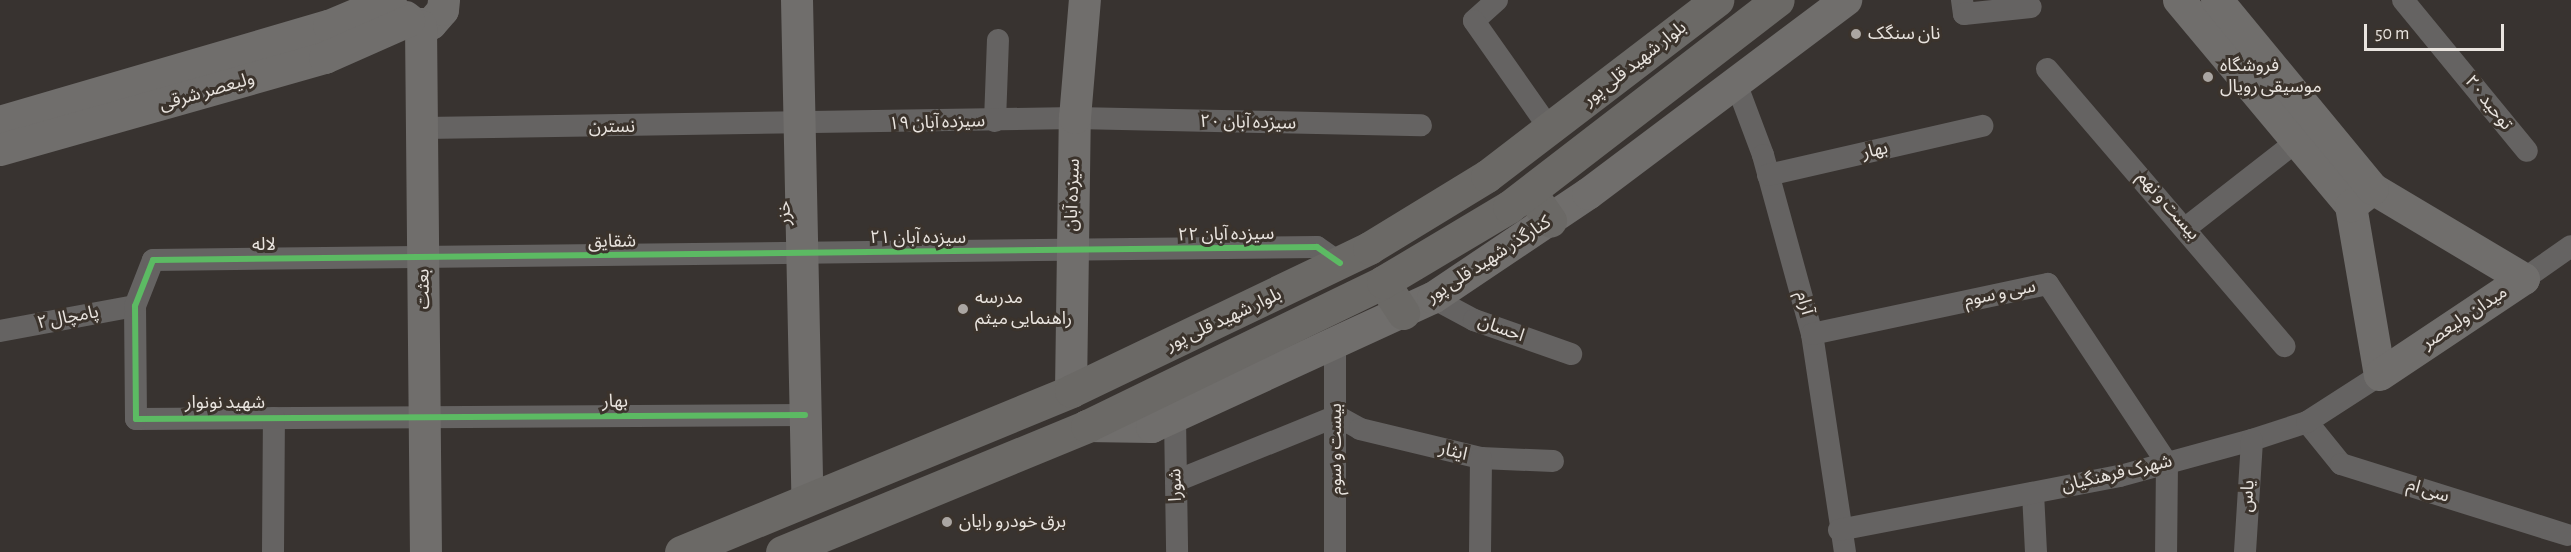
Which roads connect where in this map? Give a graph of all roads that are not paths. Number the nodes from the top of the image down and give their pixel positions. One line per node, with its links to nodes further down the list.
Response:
1 (797, 0): 21 (street, خزر)
2 (1084, 0): 16 (street, سیزده آبان)
3 (1497, 0): 23 (street)
4 (1717, 0): 23 (highway, بلوار شهید قلی پور)
5 (1778, 0): 28 (highway, بلوار شهید قلی پور)
6 (1846, 0): 14 (street, کنارگذر شهید قلی پور)
7 (1962, 0): 10 (street)
8 (2403, 0): 26 (street, توحید ۲۰)
9 (2201, 4): 24 (street); 29 (street)
10 (2031, 7)
11 (425, 8): 15 (street, ولیعصر شرقی); 22 (street, بعثت)
12 (998, 40): 17 (street)
13 (2048, 69): 31 (street, بیست و نهم)
14 (1736, 83): 27 (street, آرام); 30 (street, کنارگذر شهید قلی پور)
15 (129, 100): 18 (street, ولیعصر شرقی); 25 (street, ولیعصر شرقی)
16 (1075, 118): 17 (street, سیزده آبان ۱۹); 19 (street, سیزده آبان ۲۰); 34 (street, سیزده آبان)
17 (995, 121): 21 (street, سیزده آبان ۱۹)
18 (0, 122)
19 (1420, 125)
20 (1982, 126): 27 (street, بهار)
21 (799, 127): 22 (street, نسترن); 33 (street, خزر)
22 (424, 128): 35 (street, بعثت)
23 (1550, 129): 36 (highway, بلوار شهید قلی پور)
24 (2297, 141): 29 (street); 31 (street)
25 (0, 150)
26 (2527, 151)
27 (1768, 176): 43 (street, آرام)
28 (1530, 192): 30 (highway); 38 (highway, بلوار شهید قلی پور)
29 (2362, 198): 37 (street, میدان ولیعصر); 47 (street)
30 (1550, 221): 39 (street, کنارگذر شهید قلی پور)
31 (2187, 226): 45 (street, بیست و نهم)
32 (2571, 246): 37 (street)
33 (801, 253): 34 (street, سیزده آبان ۲۱); 35 (street, شقایق); 49 (street, خزر)
34 (1072, 253): 36 (street, سیزده آبان ۲۲); 48 (street, سیزده آبان)
35 (423, 261): 40 (street, لاله); 53 (street, بعثت)
36 (1340, 263): 48 (highway, بلوار شهید قلی پور)
37 (2524, 279): 47 (street, میدان ولیعصر)
38 (1383, 282): 41 (highway); 55 (highway, بلوار شهید قلی پور)
39 (1433, 298): 41 (street, کنارگذر شهید قلی پور); 46 (street, احسان)
40 (135, 306): 42 (street, پامچال ۲); 51 (street, شهید نونوار)
41 (1403, 312): 44 (street, کنارگذر شهید قلی پور)
42 (0, 331)
43 (1812, 334): 59 (street, سی و سوم); 64 (street, آرام)
44 (1335, 346): 50 (street, بیست و سوم); 52 (street, کنارگذر شهید قلی پور)
45 (2284, 346)
46 (1571, 354)
47 (2380, 375): 54 (street, شهرک فرهنگیان)
48 (1071, 391): 62 (highway, بلوار شهید قلی پور)
49 (805, 415): 53 (street, بهار); 62 (street, خزر)
50 (1337, 416): 57 (street, ایثار); 60 (street); 70 (street, بیست و سوم)
51 (274, 418): 53 (street, شهید نونوار); 66 (street)
52 (1174, 418): 55 (street, کنارگذر شهید قلی پور); 60 (street, شورا)
53 (426, 421): 67 (street, بعثت)
54 (2307, 422): 56 (street, شهرک فرهنگیان); 63 (street, سی ام)
55 (1087, 426): 65 (highway, بلوار شهید قلی پور)
56 (2252, 440): 59 (street, شهرک فرهنگیان); 74 (street, یاس)
57 (1481, 458): 58 (street); 71 (street, ایثار)
58 (1553, 461)
59 (2167, 463): 61 (street, شهرک فرهنگیان); 73 (street)
60 (1176, 481): 69 (street, شورا)
61 (2033, 493): 64 (street, شهرک فرهنگیان); 72 (street)
62 (807, 497): 68 (highway, بلوار شهید قلی پور)
63 (2567, 535)
64 (1842, 541)
65 (798, 549)
66 (273, 552)
67 (426, 552)
68 (681, 552)
69 (1177, 552)
70 (1335, 552)
71 (1480, 552)
72 (2036, 552)
73 (2166, 552)
74 (2245, 552)

